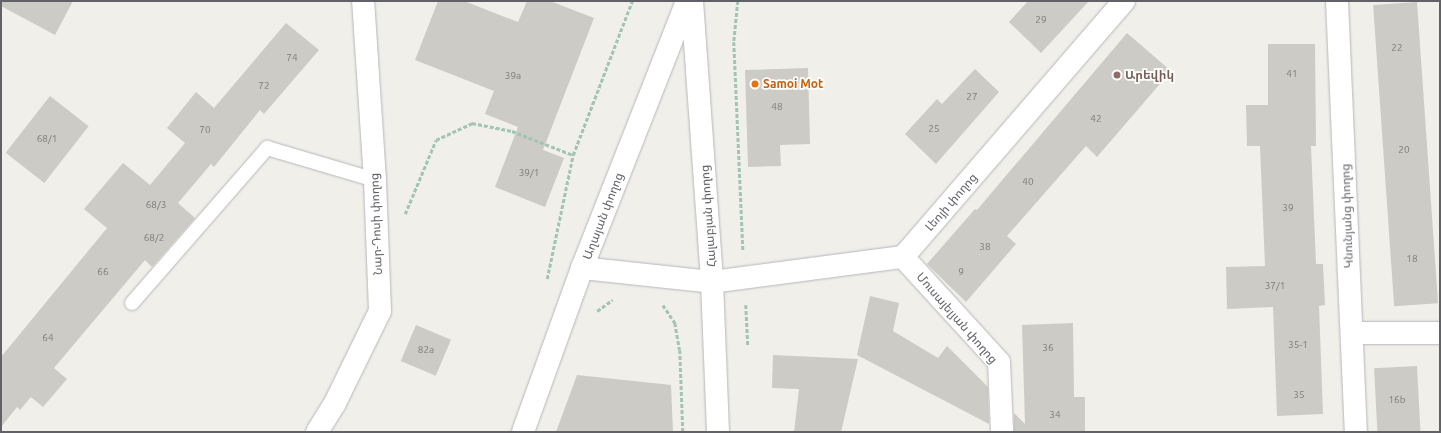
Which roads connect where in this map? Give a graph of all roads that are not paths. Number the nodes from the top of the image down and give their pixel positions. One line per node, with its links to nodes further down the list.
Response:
1 (363, 1): 6 (street, Նար-Դոսի փողոց)
2 (687, 1): 8 (street, Աղայան փողոց)
3 (692, 1): 9 (street, Հալաբյան փողոց)
4 (1124, 1): 7 (street, Լեոյի փողոց)
5 (1337, 1): 11 (street, Կնունյանց փողոց)
6 (375, 180): 10 (lane); 13 (street, Նար-Դոսի փողոց)
7 (903, 257): 9 (street); 16 (street, Մուսայելյան փողոց)
8 (582, 268): 9 (street); 14 (street, Աղայան փողոց)
9 (712, 282): 15 (street, Հալաբյան փողոց)
10 (132, 303)
11 (1352, 333): 12 (street); 17 (street, Կնունյանց փողոց)
12 (1440, 333)
13 (317, 432)
14 (523, 432)
15 (718, 432)
16 (1002, 432)
17 (1356, 432)

